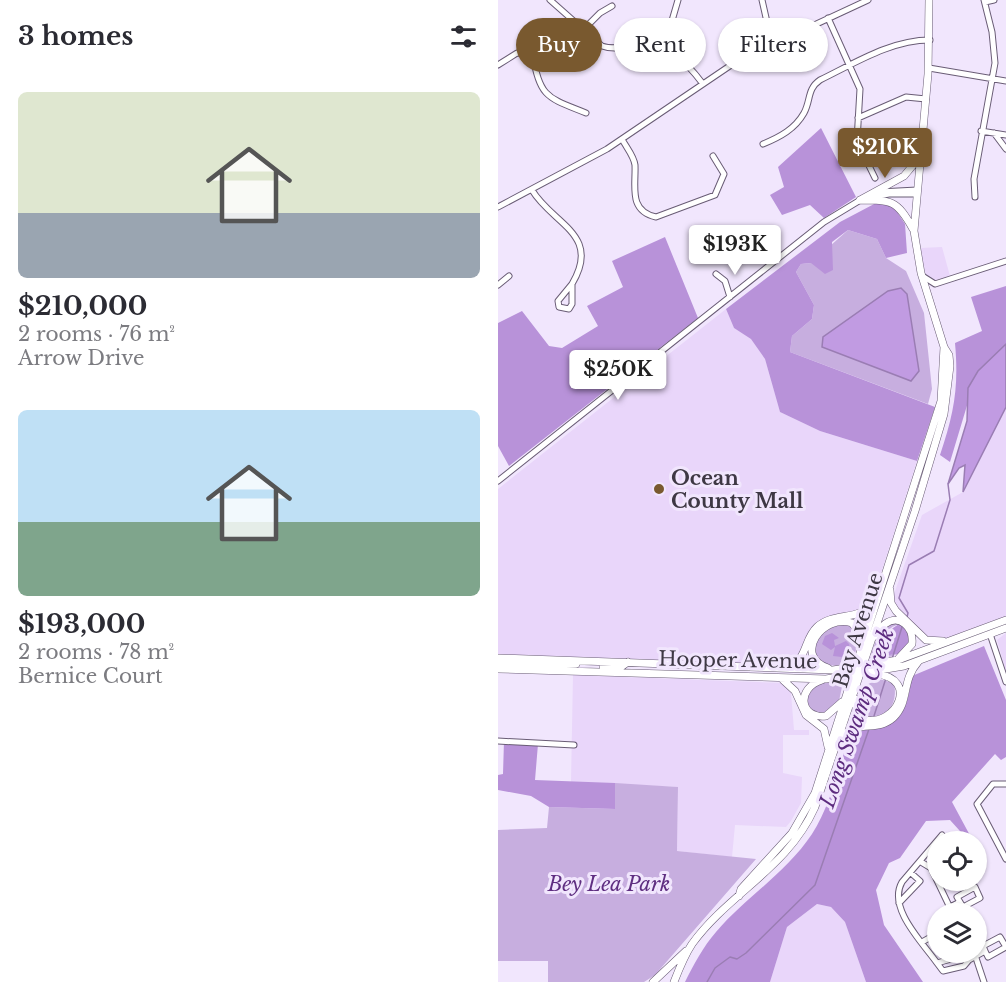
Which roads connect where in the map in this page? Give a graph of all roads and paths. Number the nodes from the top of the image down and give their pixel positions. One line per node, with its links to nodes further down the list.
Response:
1 (550, 0): 9 (street)
2 (678, 0): 11 (street)
3 (763, 0): 12 (street)
4 (868, 0): 13 (street)
5 (930, 0): 14 (main road, Bay Avenue)
6 (994, 0): 7 (street)
7 (984, 1): 22 (street)
8 (612, 6): 10 (street)
9 (570, 18)
10 (596, 18)
11 (673, 18)
12 (765, 18)
13 (828, 18): 17 (street)
14 (930, 40): 17 (street); 18 (main road, Bay Avenue)
15 (516, 55): 16 (street)
16 (498, 65)
17 (850, 66): 27 (street); 32 (street)
18 (929, 68): 22 (street); 25 (main road, Bay Avenue)
19 (536, 72): 26 (street)
20 (694, 72): 24 (street)
21 (722, 72): 24 (street)
22 (992, 79): 23 (street); 28 (street)
23 (1006, 81)
24 (703, 84): 31 (street)
25 (926, 99): 27 (street); 35 (main road, Bay Avenue)
26 (586, 113)
27 (858, 118): 36 (street)
28 (981, 131): 29 (street); 39 (street)
29 (994, 133): 30 (street); 33 (street)
30 (1006, 135)
31 (622, 139): 34 (street); 37 (street)
32 (763, 144)
33 (1006, 149)
34 (713, 156)
35 (920, 156): 38 (main road, Bay Avenue); 40 (main road)
36 (875, 178)
37 (532, 190): 41 (street); 47 (street)
38 (916, 192): 40 (street); 42 (main road, Bay Avenue)
39 (975, 197)
40 (860, 200): 42 (main road); 50 (street)
41 (498, 207)
42 (914, 231): 44 (main road, Bay Avenue)
43 (1006, 261): 48 (street)
44 (921, 273): 48 (street); 51 (main road, Bay Avenue)
45 (716, 274): 50 (street)
46 (509, 276): 49 (street)
47 (572, 284): 47 (street)
48 (935, 284): 51 (street)
49 (498, 285)
50 (730, 297): 53 (street)
51 (930, 301): 52 (main road, Bay Avenue)
52 (944, 347): 54 (main road, Bay Avenue); 54 (main road, Bay Avenue)
53 (498, 481)
54 (910, 512): 55 (main road); 56 (main road, Bay Avenue)
55 (912, 521): 56 (main road); 57 (main road, Bay Avenue)
56 (901, 527): 58 (main road, Bay Avenue); 64 (main road)
57 (889, 587): 59 (main road); 64 (main road, Bay Avenue)
58 (876, 600): 65 (main road, Bay Avenue); 76 (main road)
59 (904, 621): 63 (main road); 64 (main road); 67 (main road)
60 (1006, 621): 63 (main road, Hooper Avenue)
61 (1006, 628): 62 (main road, Hooper Avenue)
62 (990, 634): 68 (main road, Hooper Avenue); 85 (street)
63 (954, 639): 67 (main road, Hooper Avenue)
64 (872, 640): 72 (main road, Bay Avenue)
65 (860, 648): 73 (main road, Bay Avenue); 77 (main road)
66 (498, 658): 69 (main road, Hooper Avenue)
67 (897, 660): 78 (main road, Hooper Avenue)
68 (919, 661): 78 (main road, Hooper Avenue); 88 (main road)
69 (628, 662): 70 (main road, Hooper Avenue); 71 (main road)
70 (643, 663): 75 (main road, Hooper Avenue); 79 (main road)
71 (498, 664)
72 (864, 666): 73 (main road, Hooper Avenue); 78 (main road, Hooper Avenue); 80 (main road, Bay Avenue)
73 (854, 667): 77 (main road, Hooper Avenue); 82 (main road, Bay Avenue)
74 (498, 669): 79 (main road, Hooper Avenue)
75 (761, 669): 76 (main road, Hooper Avenue); 81 (main road)
76 (777, 669): 77 (main road, Hooper Avenue)
77 (833, 670)
78 (887, 671): 80 (main road, Hooper Avenue); 88 (main road)
79 (656, 674): 81 (main road, Hooper Avenue)
80 (860, 675): 82 (main road, Hooper Avenue); 86 (main road, Bay Avenue)
81 (708, 676): 83 (main road, Hooper Avenue)
82 (851, 677): 84 (main road, Hooper Avenue); 87 (main road, Bay Avenue)
83 (781, 679): 84 (main road, Hooper Avenue); 92 (main road)
84 (826, 679): 87 (main road)
85 (1006, 682)
86 (854, 694): 88 (main road); 89 (main road, Bay Avenue)
87 (843, 700): 92 (main road, Bay Avenue)
88 (871, 723): 89 (main road)
89 (839, 740): 99 (main road, Bay Avenue)
90 (498, 741): 91 (street)
91 (574, 745)
92 (829, 749): 99 (main road, Bay Avenue)
93 (1006, 784): 94 (street)
94 (1003, 847): 96 (street)
95 (927, 854): 97 (street)
96 (1006, 859)
97 (921, 862): 98 (street); 101 (street)
98 (911, 873): 100 (street); 100 (street)
99 (739, 896): 104 (main road, Bay Avenue)
100 (899, 903): 103 (street)
101 (948, 903)
102 (927, 939): 103 (street)
103 (922, 942): 105 (street)
104 (692, 945): 109 (main road); 110 (main road, Bay Avenue)
105 (927, 949)
106 (937, 963): 107 (street)
107 (966, 963)
108 (978, 963): 111 (street)
109 (654, 982)
110 (674, 982)
111 (984, 982)

